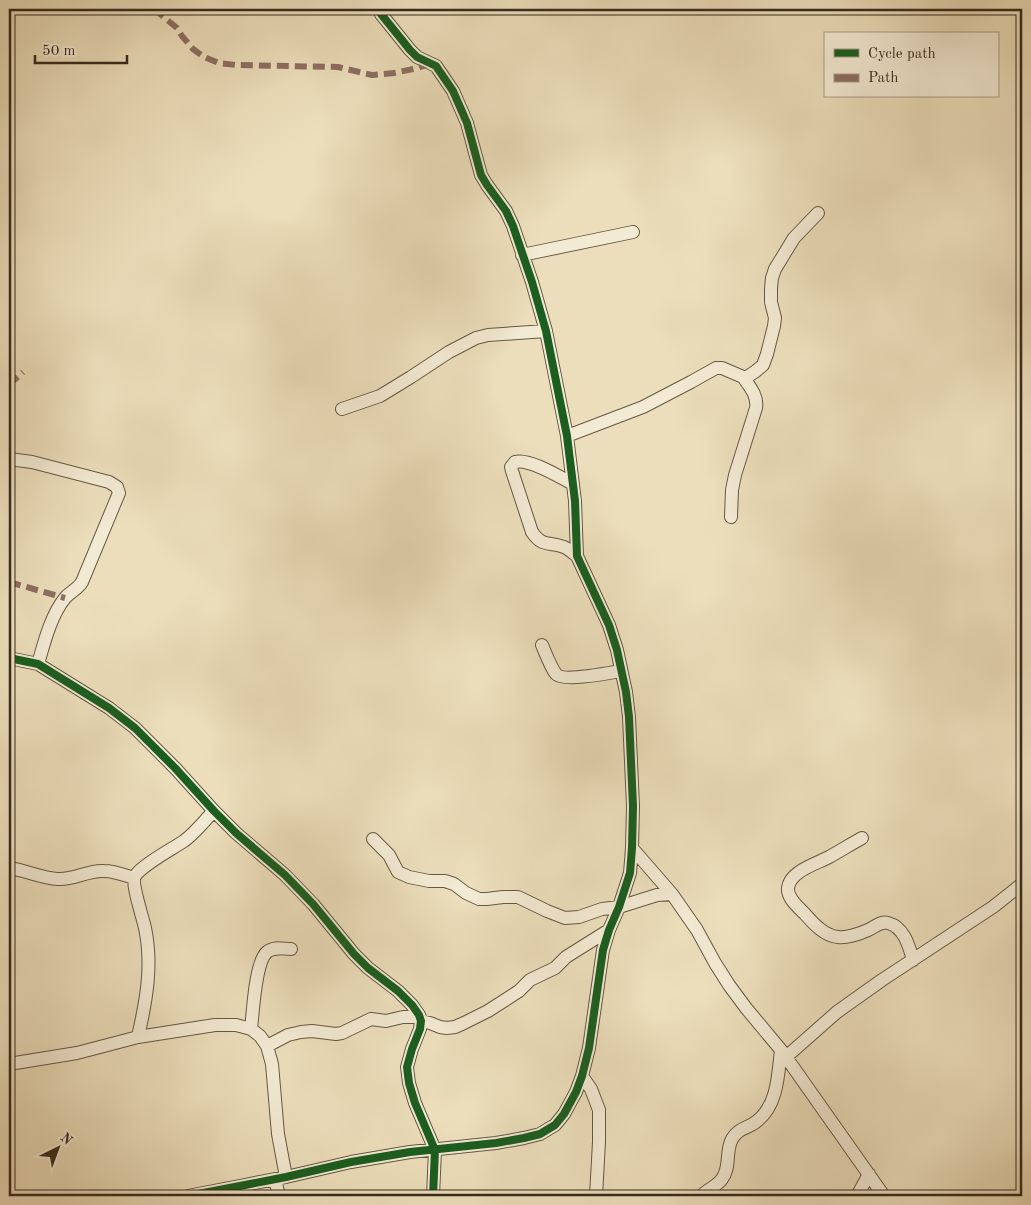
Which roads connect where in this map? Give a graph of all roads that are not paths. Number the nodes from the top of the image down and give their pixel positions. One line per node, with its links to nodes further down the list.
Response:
1 (379, 9): 4 (street)
2 (818, 213): 6 (street)
3 (633, 232): 4 (street)
4 (522, 255): 5 (street)
5 (546, 331): 7 (street); 8 (street)
6 (743, 377): 8 (street); 11 (street)
7 (342, 409)
8 (567, 436): 10 (street)
9 (9, 459): 15 (street)
10 (573, 484): 12 (street); 12 (street)
11 (731, 517)
12 (577, 556): 16 (street)
13 (542, 646): 16 (street)
14 (9, 658): 15 (street)
15 (38, 664): 17 (street)
16 (621, 671): 20 (street)
17 (214, 811): 22 (street); 29 (street)
18 (862, 838): 28 (street)
19 (374, 839): 25 (street)
20 (632, 848): 24 (street); 25 (street)
21 (9, 868): 22 (street)
22 (134, 878): 31 (street)
23 (1022, 884): 28 (street)
24 (672, 894): 25 (street); 33 (street)
25 (619, 907): 26 (street)
26 (608, 930): 29 (street); 35 (street)
27 (291, 949): 30 (street)
28 (913, 960): 33 (street)
29 (420, 1019): 32 (street); 36 (street)
30 (250, 1029): 31 (street); 32 (street)
31 (138, 1037): 34 (street)
32 (267, 1046): 38 (street)
33 (784, 1053): 37 (street); 43 (street)
34 (9, 1064)
35 (582, 1076): 36 (street); 42 (street)
36 (435, 1150): 38 (street); 41 (street)
37 (869, 1174): 44 (street); 45 (street)
38 (280, 1178): 39 (street); 40 (street)
39 (188, 1196)
40 (278, 1196)
41 (433, 1196)
42 (596, 1196)
43 (701, 1196)
44 (857, 1196)
45 (884, 1196)

